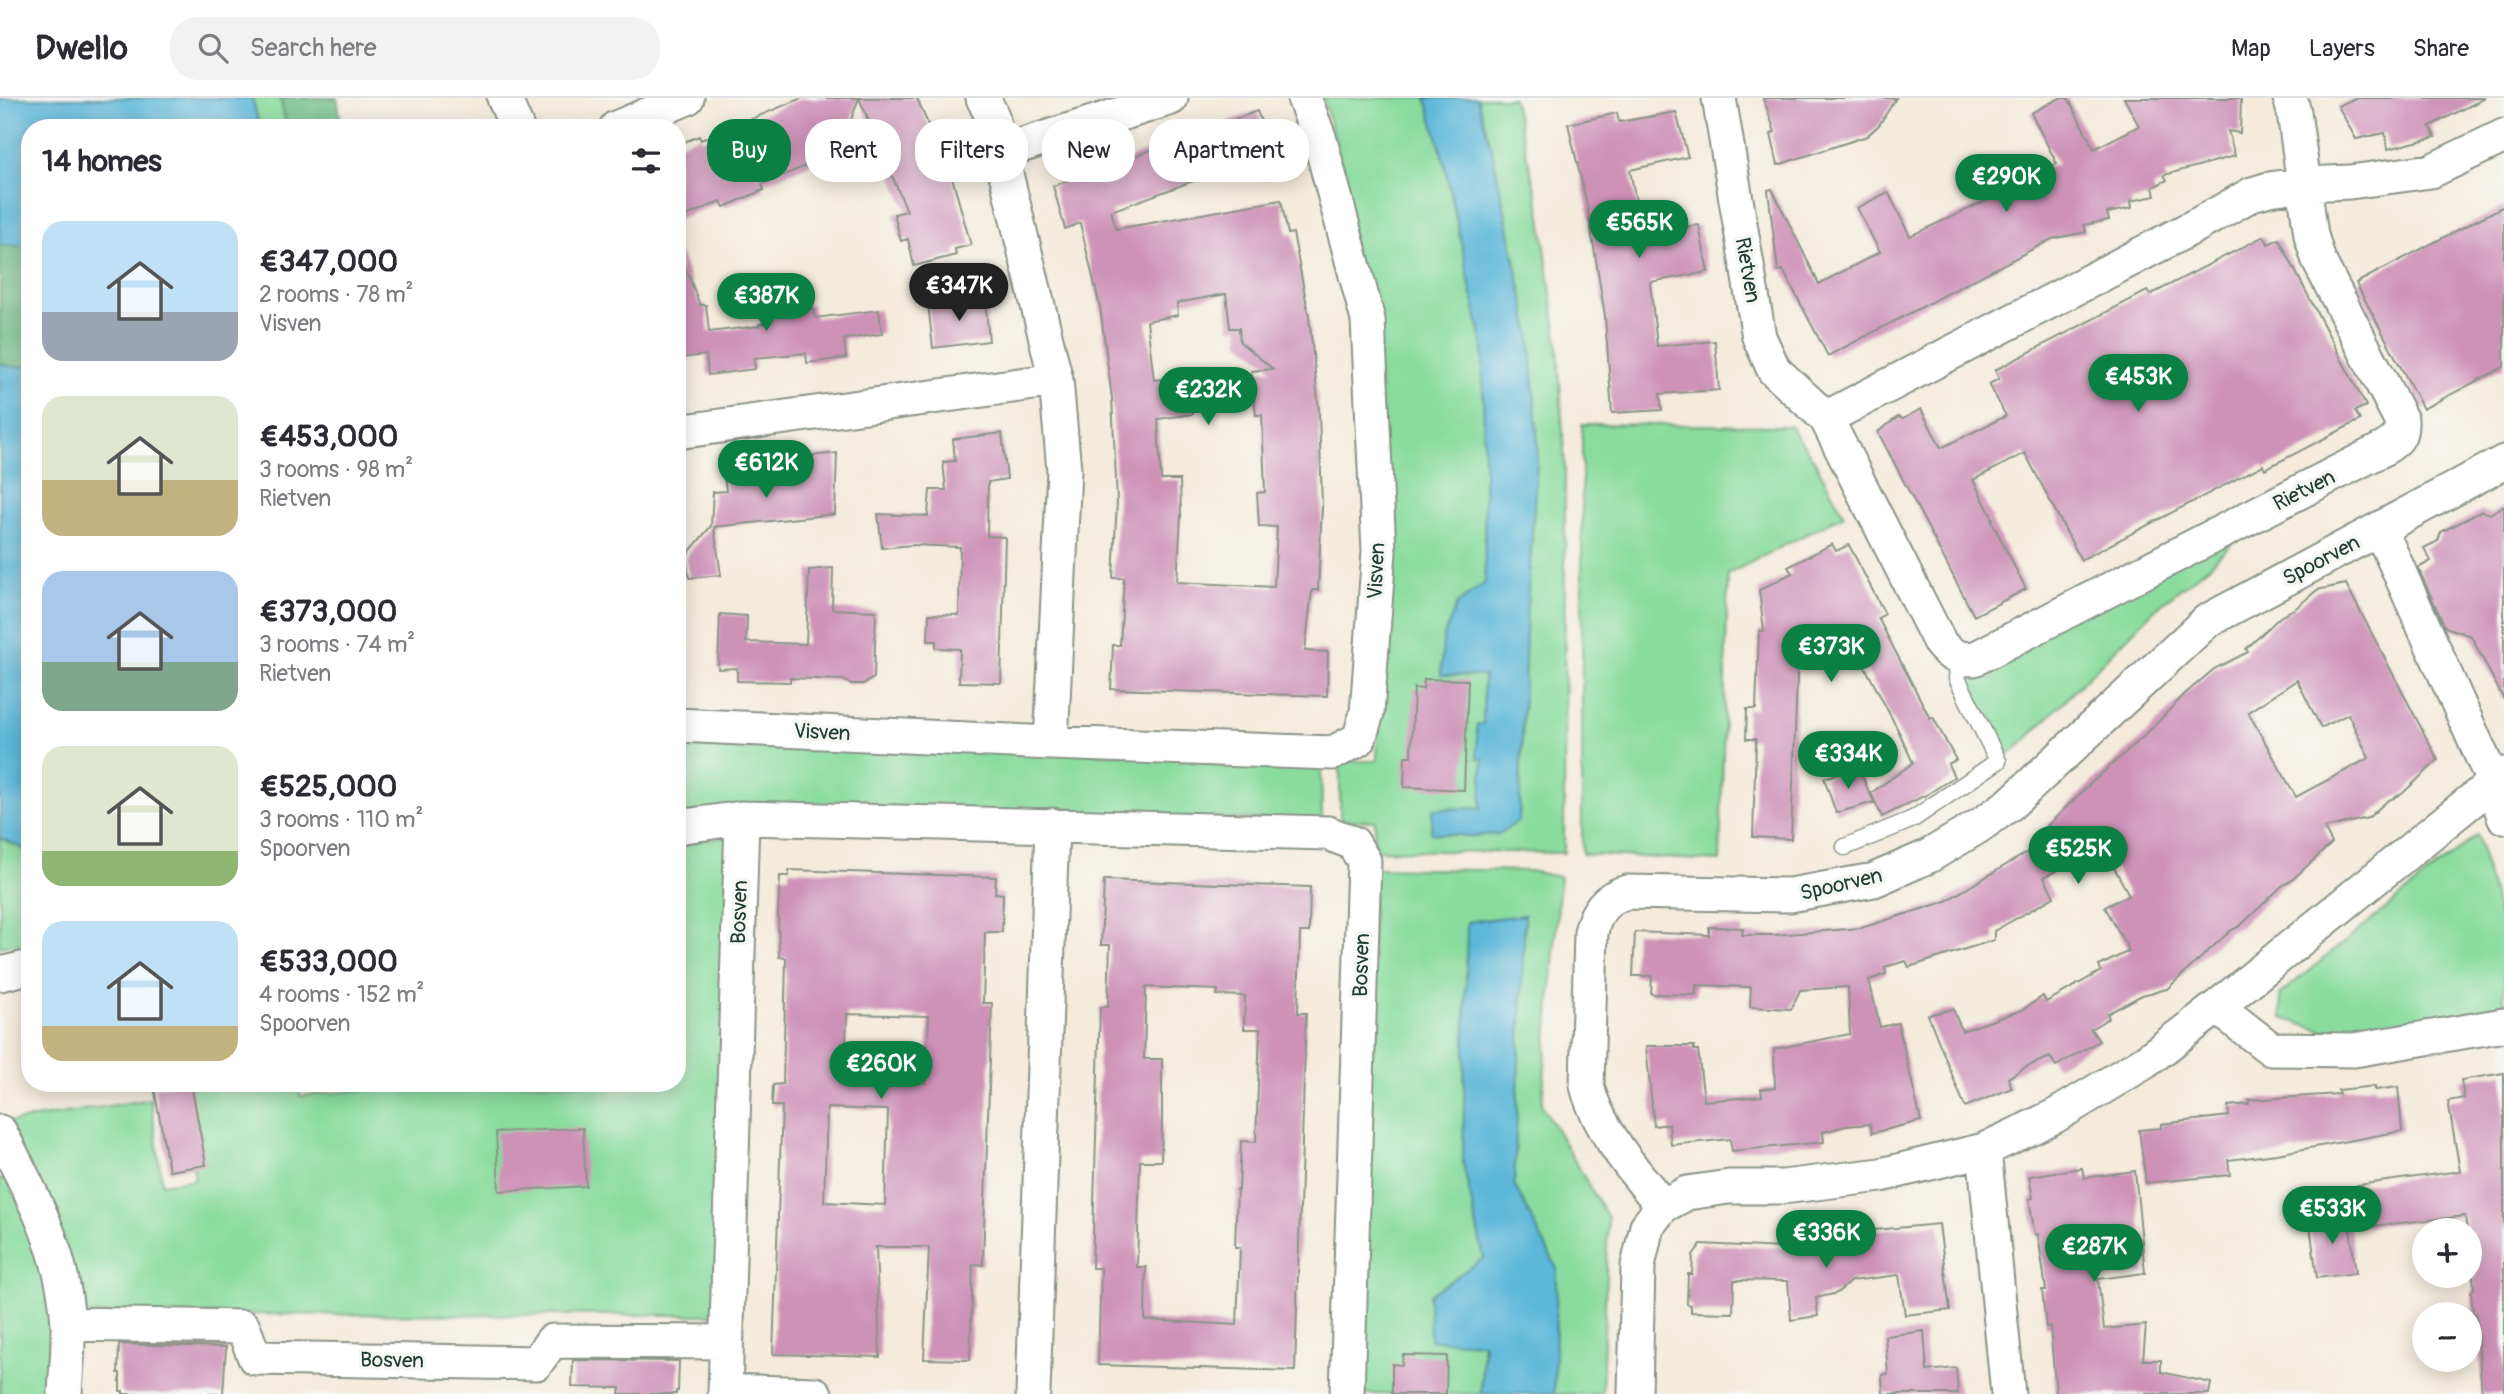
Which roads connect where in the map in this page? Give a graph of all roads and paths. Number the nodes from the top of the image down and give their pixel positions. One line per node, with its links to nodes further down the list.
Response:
1 (504, 98): 8 (street)
2 (687, 98): 9 (street)
3 (983, 98): 10 (street)
4 (1171, 98): 12 (street)
5 (1304, 98): 22 (street, Visven)
6 (1719, 98): 16 (street, Rietven)
7 (2290, 98): 14 (street, Rietven)
8 (513, 119)
9 (638, 119)
10 (993, 119)
11 (2504, 136): 14 (street)
12 (1028, 143)
13 (1008, 182): 15 (street)
14 (2305, 184): 16 (street); 20 (street, Rietven)
15 (1056, 380): 17 (street); 22 (street)
16 (1826, 418): 20 (street, Rietven)
17 (686, 431)
18 (2504, 462): 19 (street, Spoorven)
19 (2380, 528): 23 (street, Spoorven); 35 (street, Spoorven)
20 (1959, 659): 28 (lane)
21 (686, 725): 22 (street, Visven)
22 (1051, 743)
23 (2499, 778): 24 (street, Spoorven); 31 (street)
24 (2504, 817)
25 (742, 818): 26 (street, Bosven); 27 (street, Bosven); 37 (street, Bosven)
26 (1052, 825): 41 (street); 42 (street, Bosven)
27 (686, 826)
28 (1845, 846)
29 (21, 969): 30 (street)
30 (0, 974)
31 (2217, 1007): 32 (street); 34 (street)
32 (2504, 1025)
33 (0, 1132): 36 (street)
34 (1983, 1150): 35 (street); 44 (street)
35 (1663, 1206): 43 (street)
36 (68, 1324): 37 (street, Bosven); 39 (street)
37 (726, 1342): 38 (street, Bosven)
38 (725, 1392): 40 (street, Bosven)
39 (65, 1394)
40 (815, 1394)
41 (1033, 1394)
42 (1347, 1394)
43 (1634, 1394)
44 (2008, 1394)

